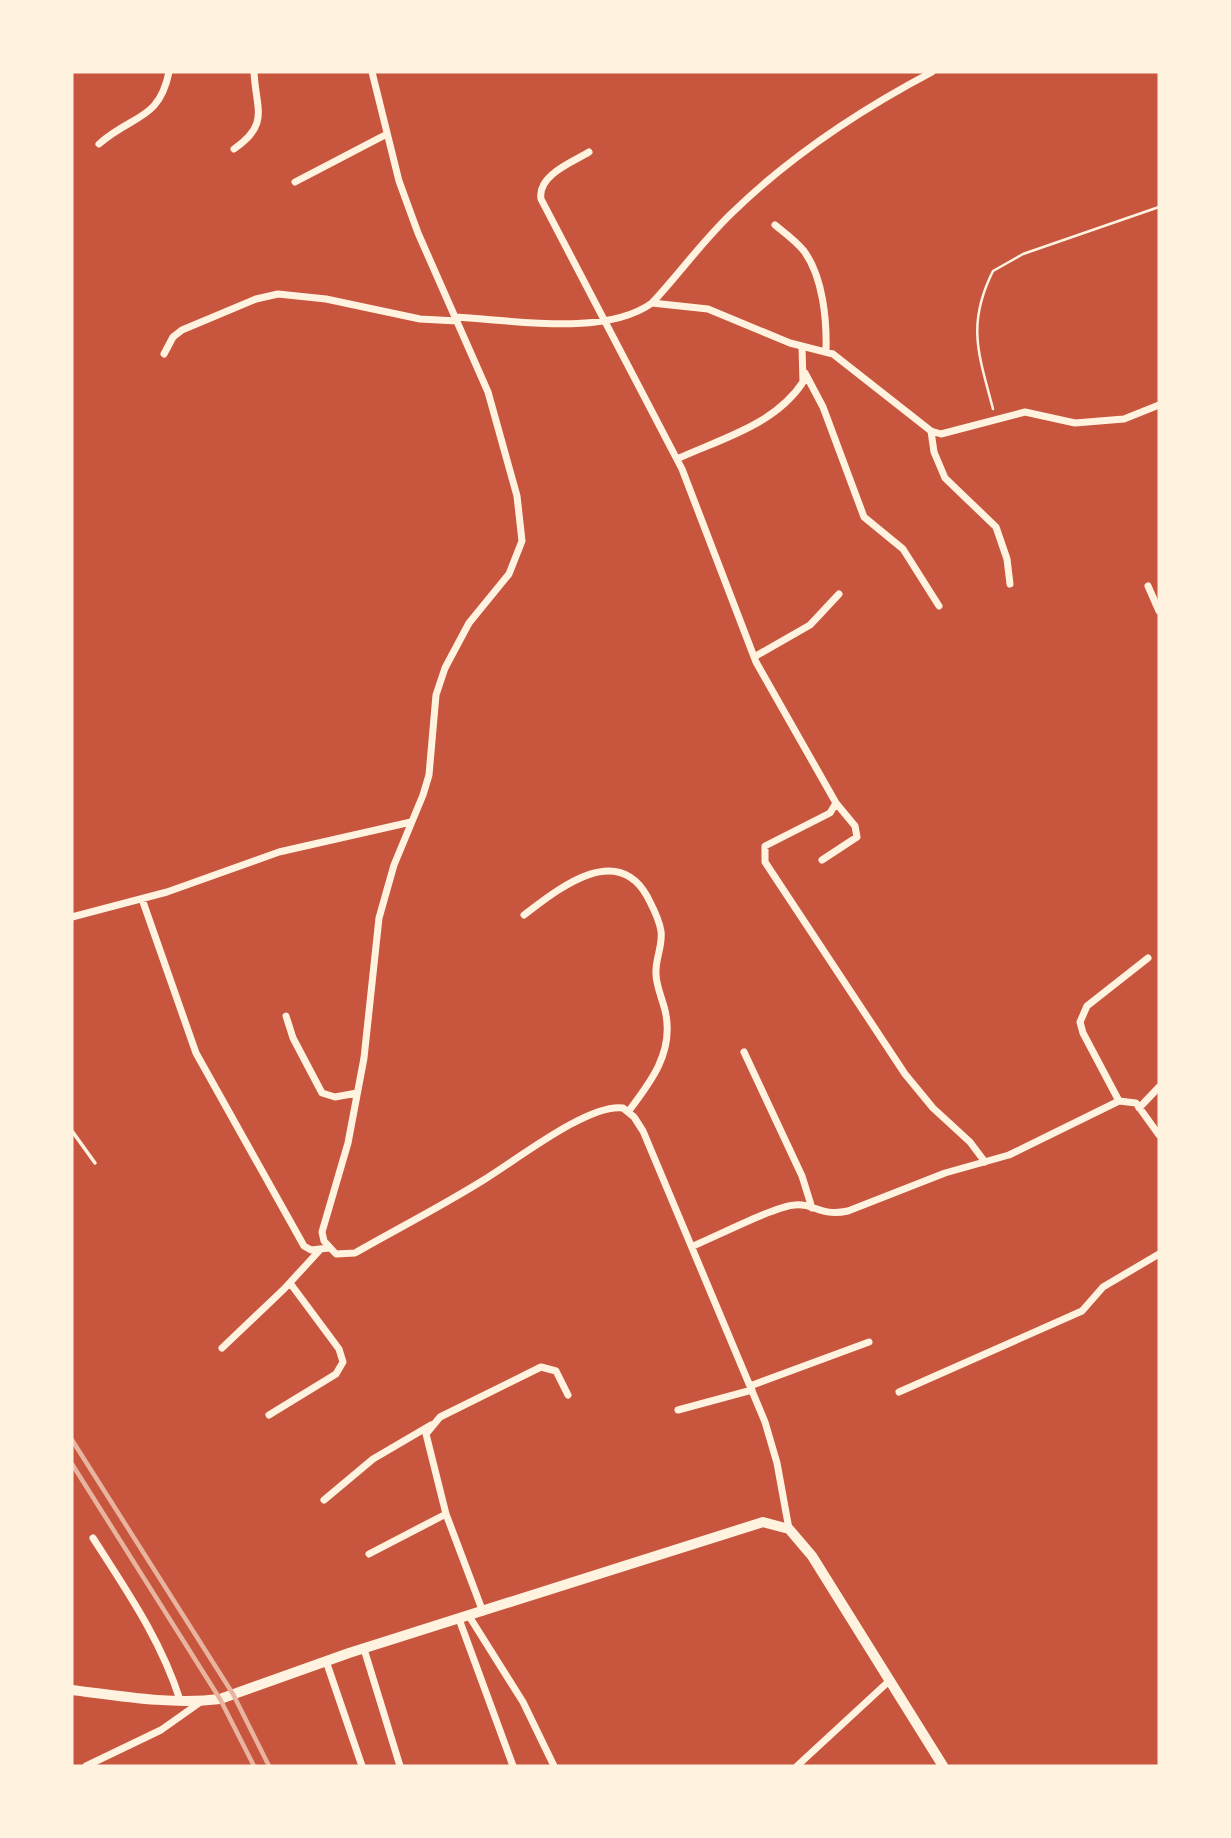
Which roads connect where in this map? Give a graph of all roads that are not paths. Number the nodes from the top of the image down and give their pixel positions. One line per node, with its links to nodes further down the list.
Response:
1 (170, 72): 6 (street)
2 (254, 72): 7 (street)
3 (372, 72): 5 (street)
4 (932, 72): 11 (street)
5 (387, 134): 9 (street); 12 (street)
6 (99, 144)
7 (233, 149)
8 (589, 152): 13 (street)
9 (295, 182)
10 (775, 225): 15 (street)
11 (652, 303): 13 (street); 14 (street)
12 (456, 319): 13 (street); 16 (street); 28 (street)
13 (606, 321): 20 (street)
14 (802, 347): 15 (street); 17 (street)
15 (826, 352): 19 (street)
16 (164, 354)
17 (805, 373): 20 (street); 24 (street)
18 (1159, 405): 19 (street)
19 (931, 431): 21 (street)
20 (677, 459): 26 (street)
21 (1010, 584)
22 (1148, 586): 25 (street)
23 (839, 594): 26 (street)
24 (939, 606)
25 (1159, 611)
26 (754, 657): 27 (street)
27 (836, 803): 29 (street); 43 (street)
28 (411, 822): 30 (street); 37 (street)
29 (822, 860)
30 (142, 899): 32 (street); 48 (street)
31 (524, 915): 40 (street)
32 (72, 917)
33 (1148, 958): 38 (street)
34 (286, 1016): 37 (street)
35 (744, 1052): 45 (street)
36 (1159, 1087): 39 (street)
37 (358, 1094): 47 (street)
38 (1119, 1101): 39 (street); 43 (street)
39 (1139, 1108): 42 (street)
40 (628, 1112): 46 (street); 47 (street)
41 (72, 1131): 44 (lane)
42 (1159, 1135)
43 (985, 1162): 45 (street)
44 (95, 1163)
45 (812, 1208): 46 (street)
46 (693, 1246): 53 (street)
47 (329, 1248): 48 (street)
48 (319, 1251): 50 (street)
49 (1159, 1254): 54 (street)
50 (290, 1283): 52 (street); 57 (street)
51 (869, 1342): 53 (street)
52 (222, 1348)
53 (751, 1388): 56 (street); 61 (street)
54 (899, 1392)
55 (568, 1395): 58 (street)
56 (678, 1410)
57 (269, 1415)
58 (432, 1424): 59 (street); 60 (street)
59 (324, 1500)
60 (446, 1514): 63 (street); 64 (street)
61 (789, 1529): 64 (street); 68 (street)
62 (93, 1538): 70 (street)
63 (369, 1554)
64 (483, 1612): 65 (street)
65 (464, 1618): 66 (street); 75 (street); 76 (street)
66 (364, 1648): 67 (street); 74 (street)
67 (326, 1661): 71 (street); 73 (street)
68 (888, 1682): 77 (street); 78 (street)
69 (72, 1690): 70 (street)
70 (180, 1700): 71 (street)
71 (203, 1701): 72 (street)
72 (89, 1766)
73 (362, 1766)
74 (400, 1766)
75 (513, 1766)
76 (555, 1766)
77 (797, 1766)
78 (943, 1766)

